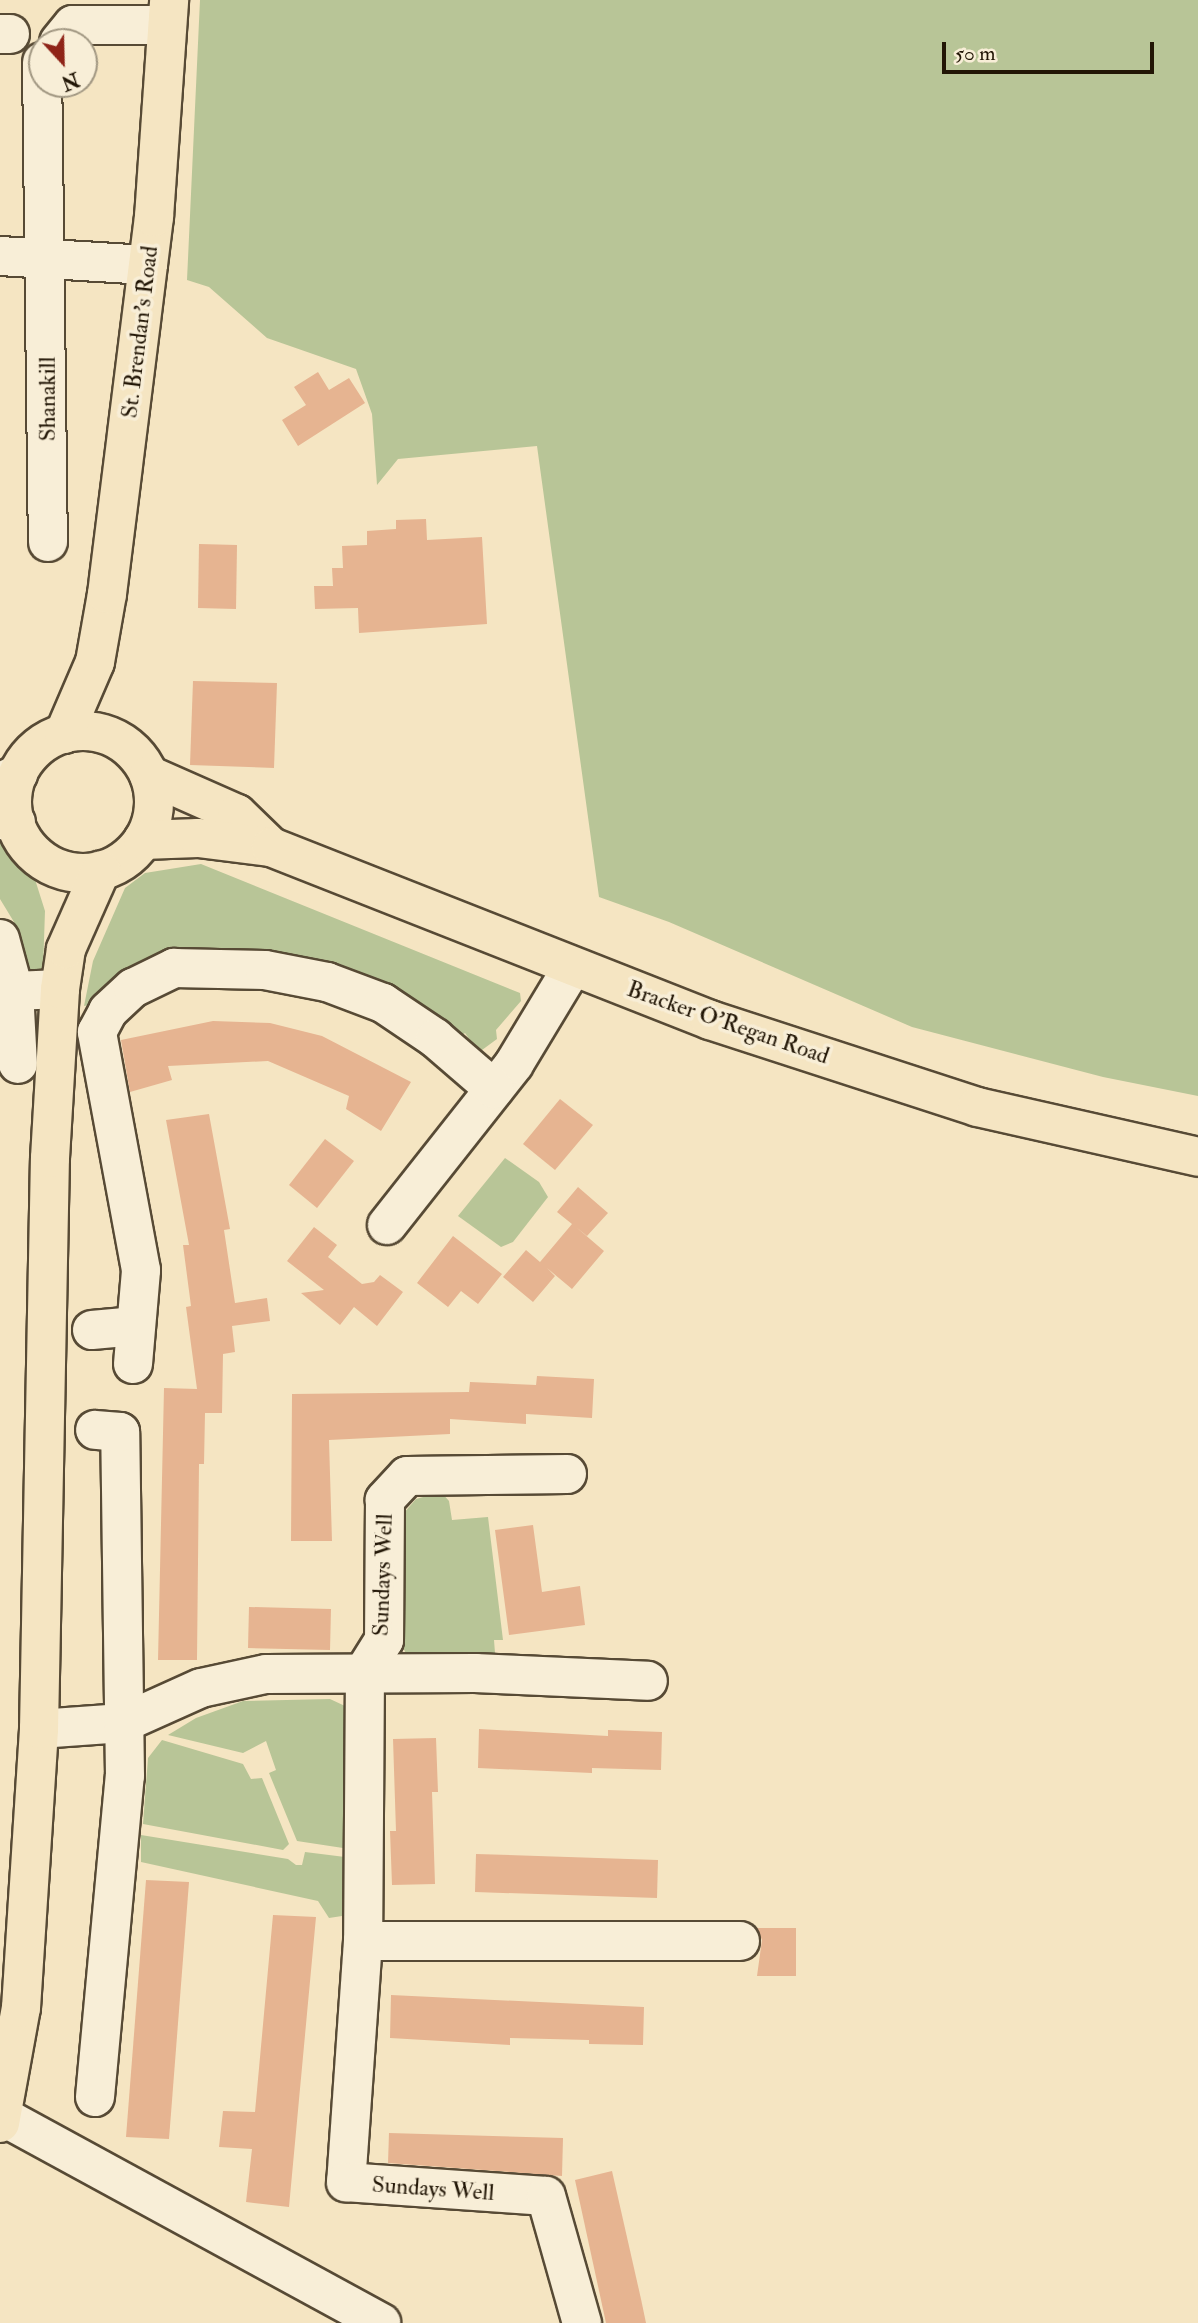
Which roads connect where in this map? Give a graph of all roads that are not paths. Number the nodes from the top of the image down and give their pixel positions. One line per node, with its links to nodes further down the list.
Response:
1 (168, 13): 2 (street); 6 (main road, St. Brendan's Road)
2 (71, 28)
3 (43, 98): 5 (street, Shanakill)
4 (0, 256): 5 (street)
5 (47, 256): 6 (street); 7 (street, Shanakill)
6 (148, 265): 8 (main road, St. Brendan's Road)
7 (48, 542)
8 (95, 663): 9 (main road); 10 (main road)
9 (64, 734): 10 (main road); 12 (main road)
10 (117, 739): 11 (main road)
11 (149, 775): 14 (main road); 15 (main road, Bracker O'Regan Road)
12 (9, 778): 13 (main road)
13 (8, 821): 16 (main road)
14 (143, 840): 15 (main road, Bracker O'Regan Road); 17 (main road)
15 (271, 847): 20 (main road, Bracker O'Regan Road)
16 (52, 865): 17 (main road); 19 (main road)
17 (101, 870): 19 (main road)
18 (0, 939): 22 (street)
19 (66, 949): 21 (main road)
20 (572, 968): 24 (street); 25 (main road, Bracker O'Regan Road)
21 (60, 989): 22 (street); 35 (main road)
22 (14, 991): 23 (street)
23 (18, 1064)
24 (494, 1089): 26 (street); 27 (street)
25 (1198, 1157)
26 (387, 1225)
27 (136, 1326): 28 (street); 29 (street)
28 (92, 1330)
29 (133, 1364)
30 (96, 1430): 34 (street)
31 (567, 1474): 32 (street, Sundays Well)
32 (365, 1671): 33 (street); 34 (street); 36 (street, Sundays Well)
33 (648, 1681)
34 (123, 1723): 35 (street); 38 (street)
35 (39, 1729): 39 (main road)
36 (363, 1941): 37 (street); 41 (street, Sundays Well)
37 (740, 1941)
38 (95, 2097)
39 (1, 2120): 40 (street)
40 (381, 2323)
41 (582, 2323)

